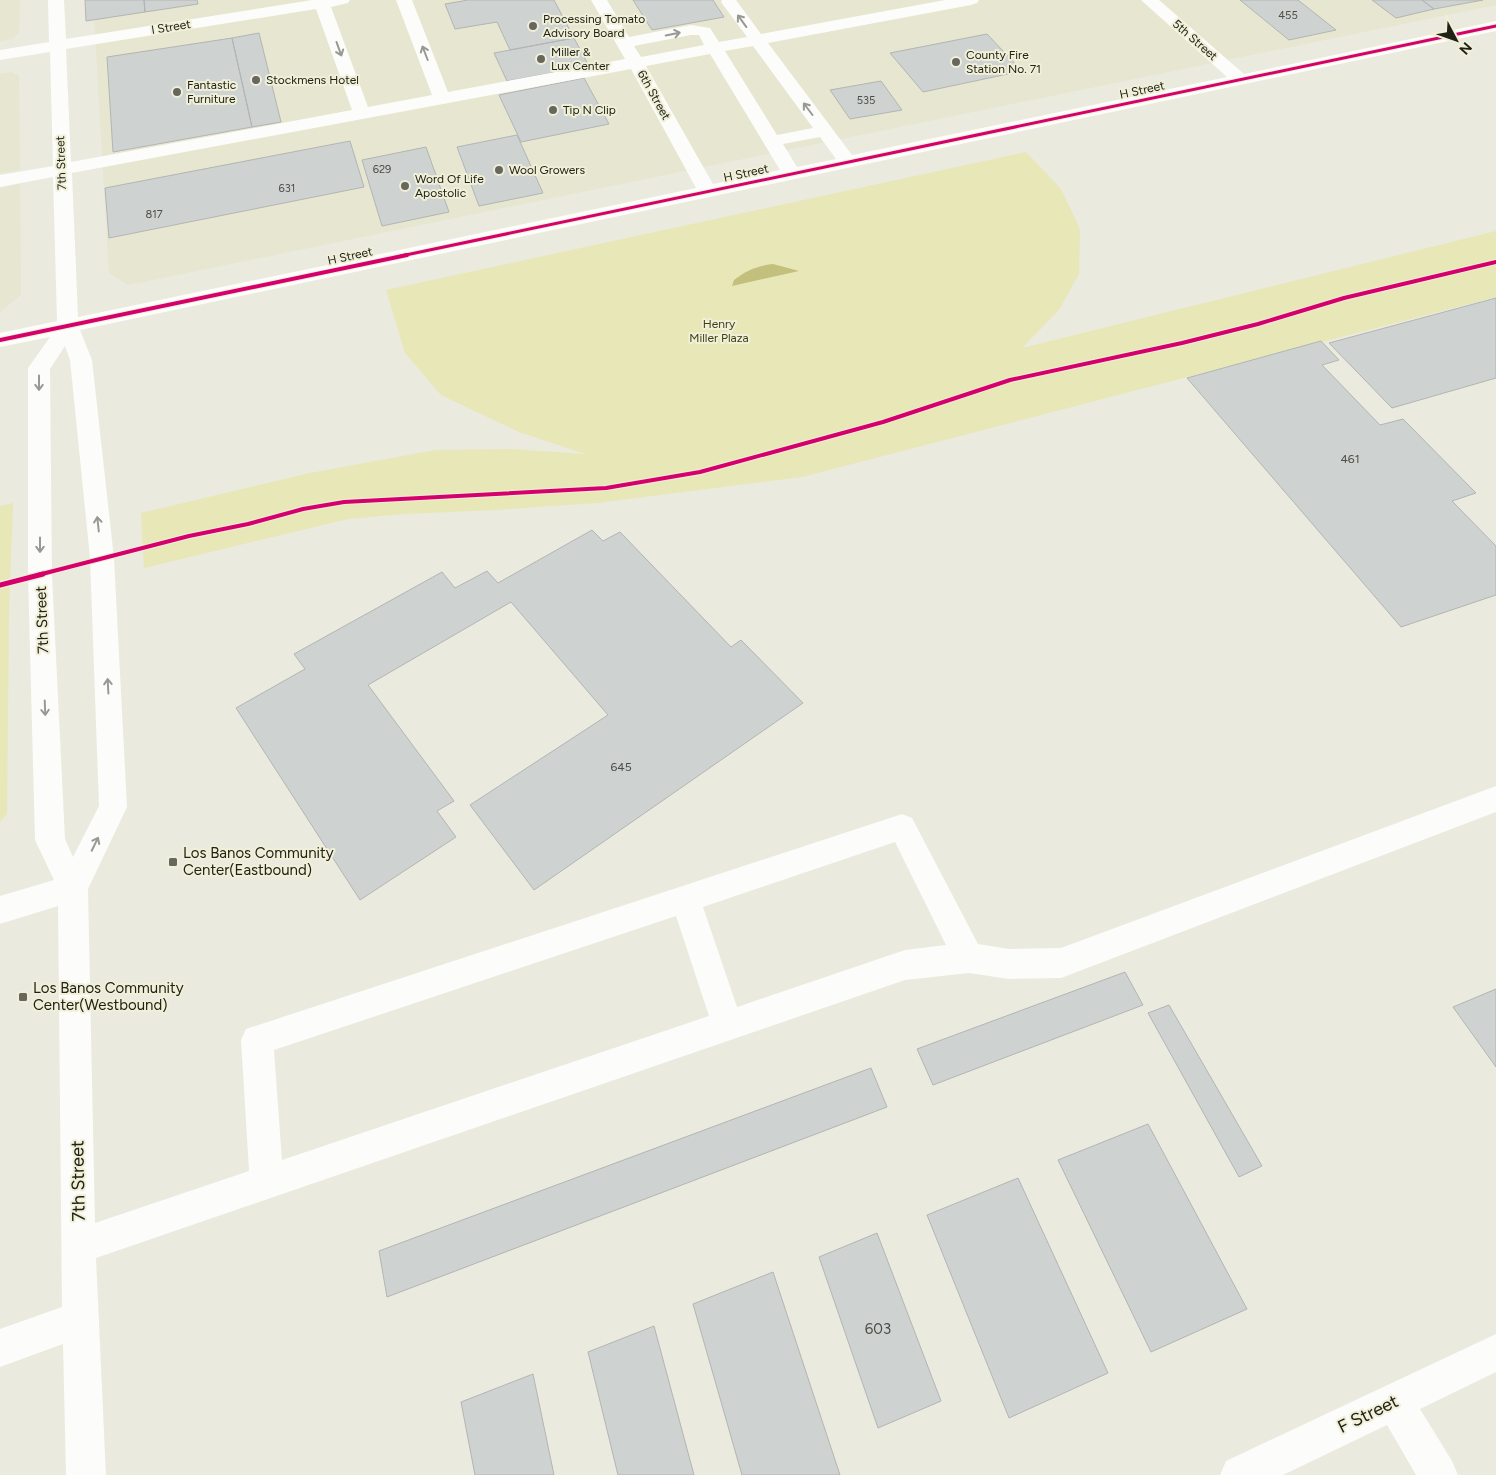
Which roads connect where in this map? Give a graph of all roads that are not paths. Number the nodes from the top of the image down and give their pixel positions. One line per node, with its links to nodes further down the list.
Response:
1 (56, 0): 12 (street, 7th Street)
2 (342, 0): 8 (street, I Street)
3 (404, 0): 18 (street, one-way to 3)
4 (599, 0): 11 (street, 6th Street)
5 (971, 0): 10 (street)
6 (1149, 0): 17 (street, 5th Street)
7 (729, 2): 10 (street, one-way to 7)
8 (322, 3): 12 (street, I Street); 19 (street, one-way to 19)
9 (1496, 26): 17 (street, H Street)
10 (756, 40): 13 (street); 16 (street)
11 (625, 43): 13 (street, one-way to 13); 15 (street, 6th Street)
12 (57, 46): 14 (street, I Street); 23 (street, 7th Street)
13 (716, 48): 15 (street); 16 (street)
14 (0, 55)
15 (636, 62): 18 (street); 26 (street, 6th Street)
16 (749, 64): 20 (street, one-way to 16); 21 (street)
17 (1241, 80): 22 (street, H Street)
18 (442, 99): 19 (street)
19 (362, 114): 23 (street)
20 (824, 131): 21 (street); 22 (street)
21 (772, 141): 24 (street)
22 (848, 162): 24 (street, H Street)
23 (61, 170): 25 (street); 27 (street, 7th Street)
24 (792, 174): 26 (street, H Street)
25 (0, 181)
26 (708, 192): 27 (street, H Street)
27 (68, 326): 28 (street, H Street); 30 (street, 7th Street, one-way to 27); 30 (street, 7th Street, one-way to 30)
28 (0, 340)
29 (1496, 799): 33 (street)
30 (73, 888): 32 (street); 36 (street, 7th Street)
31 (686, 899): 33 (street); 34 (street); 35 (street)
32 (0, 910)
33 (969, 958): 34 (street)
34 (728, 1026): 35 (street)
35 (266, 1183): 36 (street)
36 (78, 1247): 37 (street, 7th Street)
37 (81, 1319): 38 (street); 41 (street, 7th Street)
38 (0, 1348)
39 (1496, 1352): 40 (street, F Street)
40 (1394, 1401): 42 (street, F Street); 43 (street)
41 (86, 1475)
42 (1240, 1475)
43 (1438, 1475)

